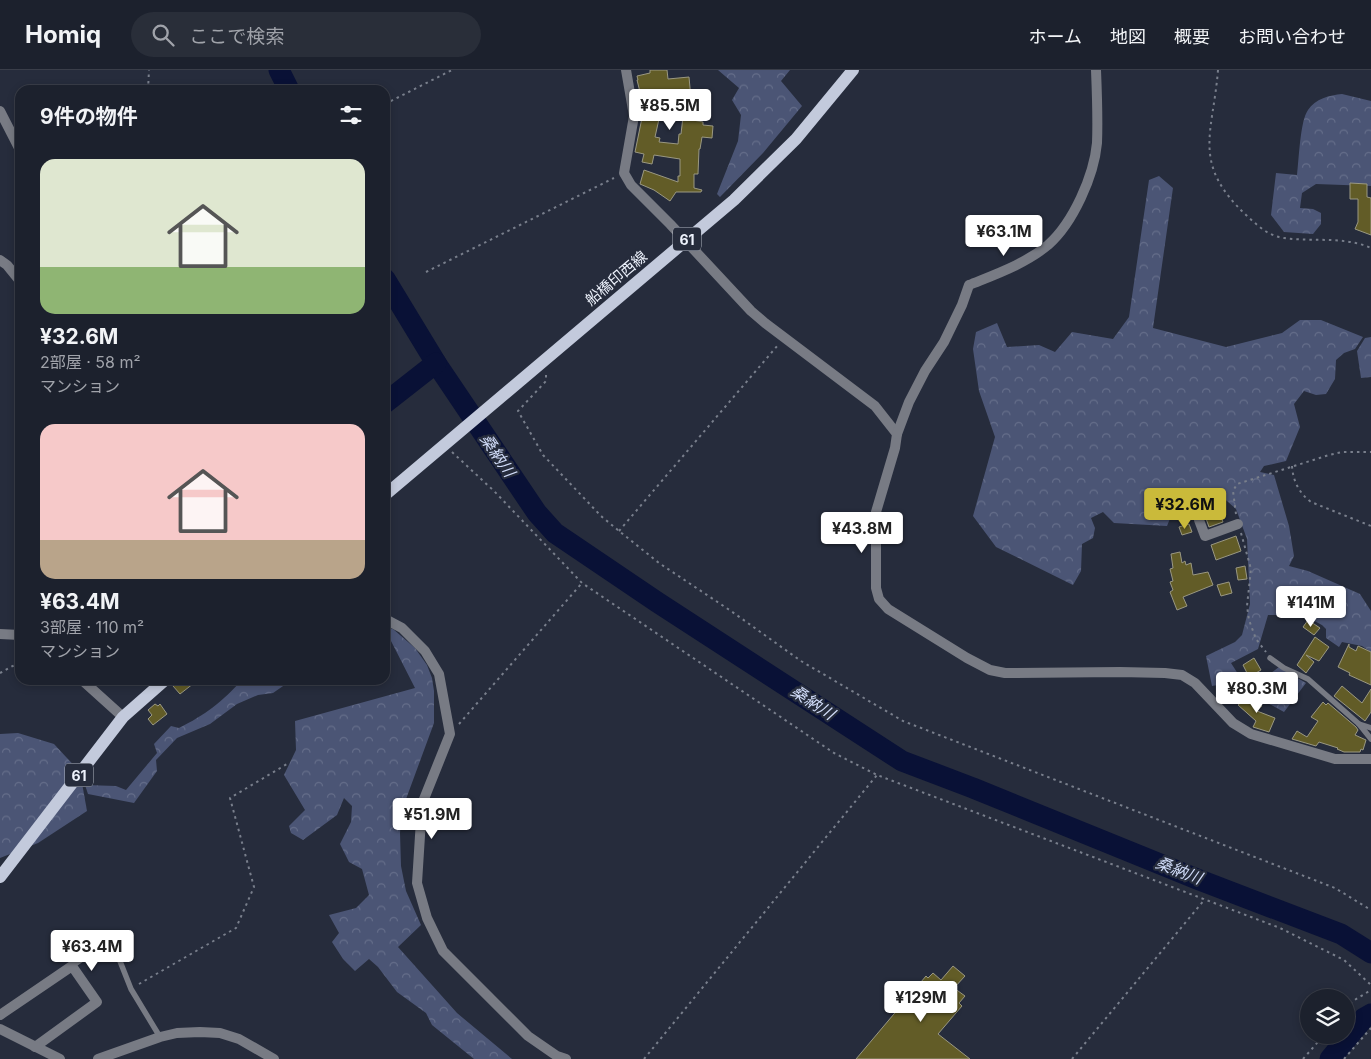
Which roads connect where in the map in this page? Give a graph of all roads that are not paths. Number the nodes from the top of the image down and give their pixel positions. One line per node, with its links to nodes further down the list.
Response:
1 (626, 70): 6 (street)
2 (853, 70): 6 (main road, 船橋印西線 / 61)
3 (1096, 70): 9 (street)
4 (0, 111): 5 (street)
5 (15, 140)
6 (685, 241): 9 (street); 10 (main road, 船橋印西線 / 61)
7 (0, 260): 8 (street)
8 (15, 275)
9 (897, 434): 23 (street)
10 (390, 491)
11 (1199, 520): 12 (street)
12 (1238, 524)
13 (390, 622): 33 (street)
14 (0, 634): 15 (street)
15 (15, 635)
16 (1270, 658): 20 (lane)
17 (88, 685): 19 (street)
18 (159, 685): 19 (main road, 61)
19 (123, 717): 24 (main road, 61)
20 (1359, 724): 21 (lane); 22 (lane)
21 (1371, 728)
22 (1371, 739)
23 (1371, 759)
24 (0, 878)
25 (72, 966): 26 (street); 28 (lane); 29 (street)
26 (0, 1015)
27 (0, 1029): 29 (street)
28 (160, 1037): 31 (street); 32 (street)
29 (35, 1046): 30 (street)
30 (60, 1059)
31 (98, 1059)
32 (274, 1059)
33 (566, 1059)

